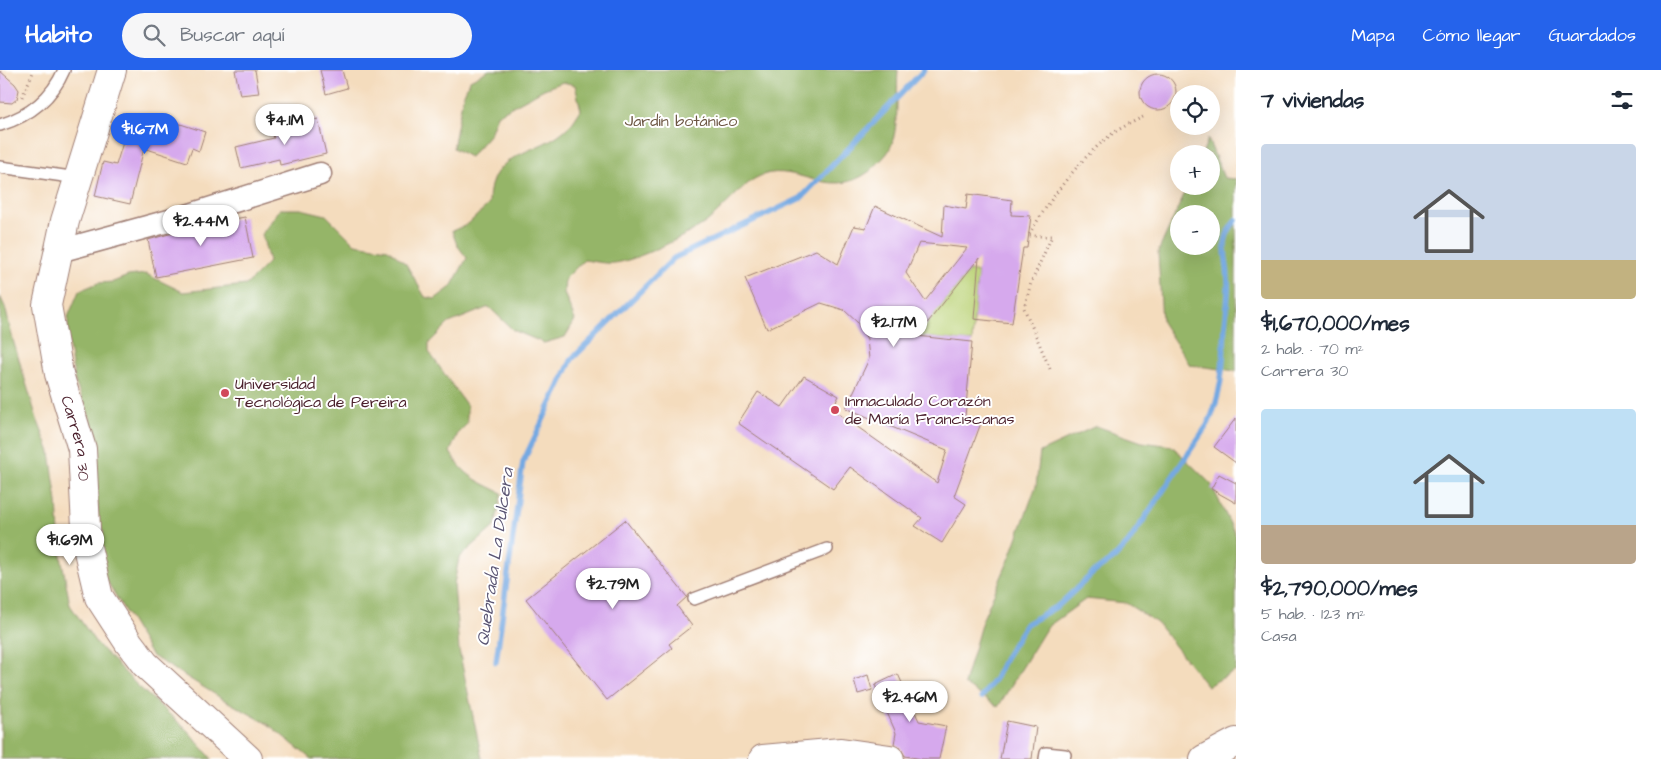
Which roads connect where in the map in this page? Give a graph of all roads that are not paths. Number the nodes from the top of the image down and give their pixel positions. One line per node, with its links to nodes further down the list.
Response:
1 (64, 70): 3 (lane)
2 (112, 70): 6 (street, Carrera 30)
3 (0, 125)
4 (0, 167): 6 (lane)
5 (320, 174): 7 (street)
6 (78, 178): 7 (street, Carrera 30)
7 (59, 250): 12 (street, Carrera 30)
8 (827, 549): 9 (lane)
9 (694, 599)
10 (1236, 742): 16 (street)
11 (1064, 755): 15 (lane)
12 (248, 759)
13 (763, 759): 14 (street)
14 (890, 759)
15 (1045, 759)
16 (1204, 759)

